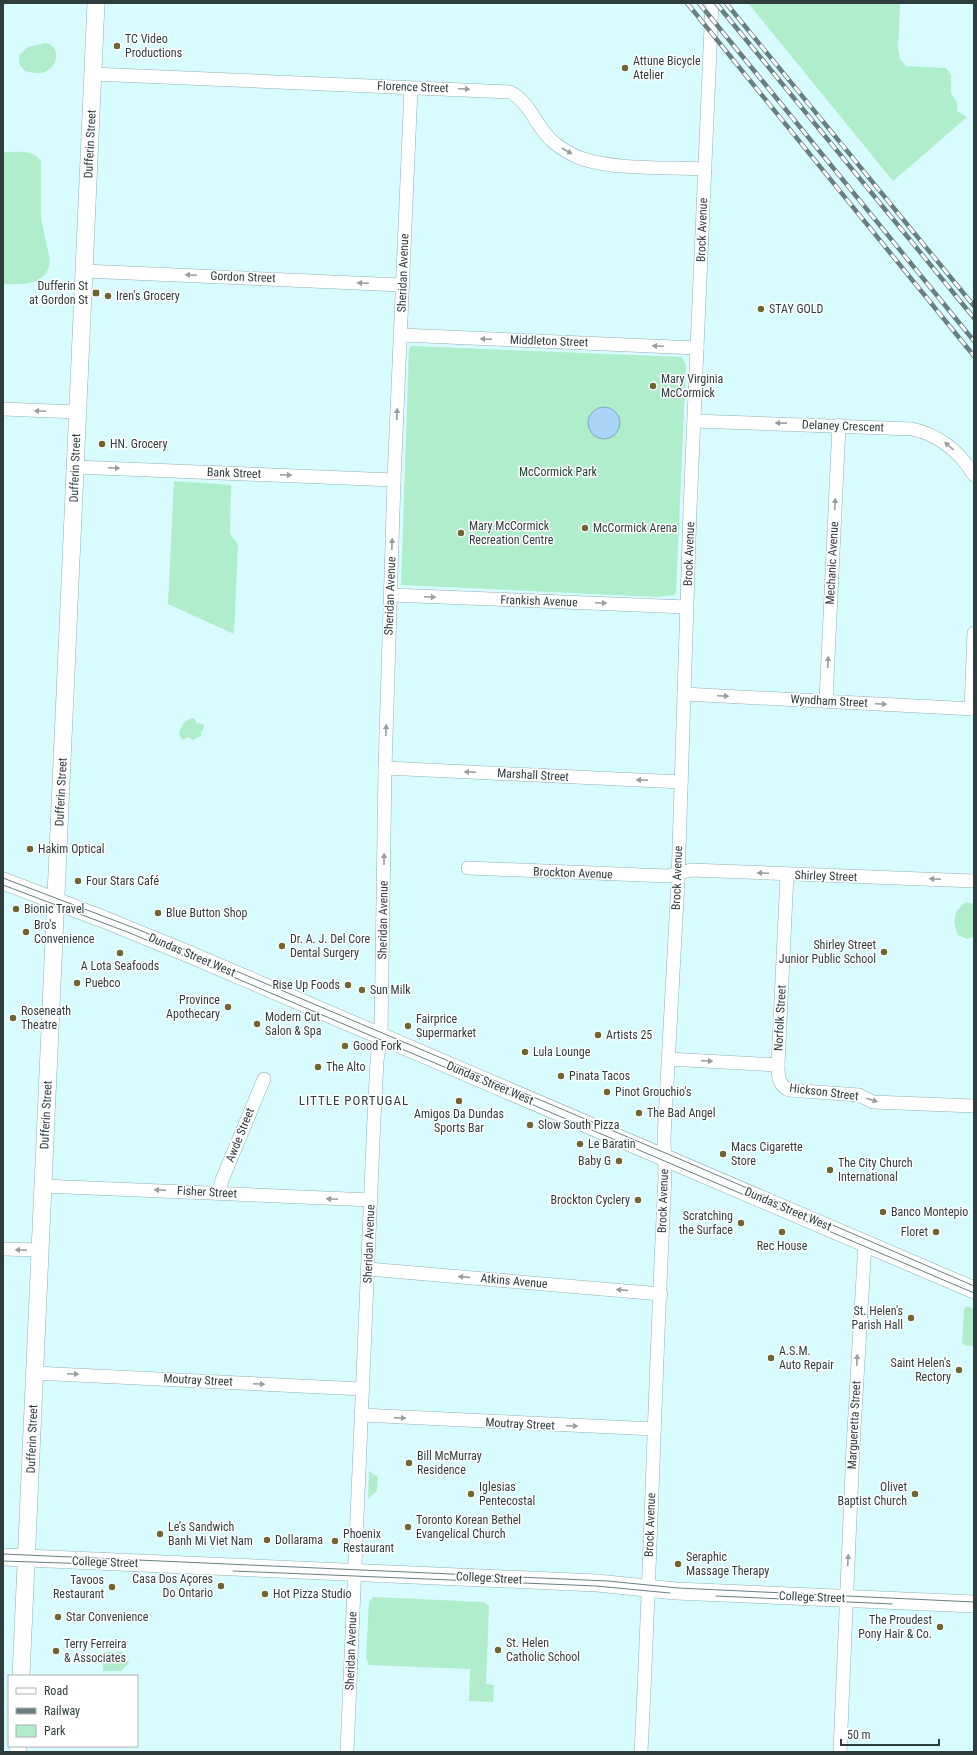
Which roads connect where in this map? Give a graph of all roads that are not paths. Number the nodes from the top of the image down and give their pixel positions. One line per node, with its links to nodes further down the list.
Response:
1 (96, 3): 3 (main road, Dufferin Street)
2 (712, 3): 5 (street, Brock Avenue)
3 (93, 74): 4 (street, Florence Street); 6 (main road, Dufferin Street)
4 (411, 88): 5 (street, Florence Street, one-way to 5); 7 (street, Sheridan Avenue)
5 (705, 169): 9 (street, Brock Avenue)
6 (84, 271): 7 (street, Gordon Street, one-way to 6); 11 (main road, Dufferin Street)
7 (402, 285): 8 (street, Sheridan Avenue)
8 (401, 335): 9 (street, Middleton Street, one-way to 8); 16 (street, Sheridan Avenue, one-way to 8)
9 (697, 348): 12 (street, Brock Avenue)
10 (3, 409): 11 (street, one-way to 10)
11 (77, 412): 14 (main road, Dufferin Street)
12 (694, 421): 13 (street, Delaney Crescent, one-way to 12); 18 (street, Brock Avenue)
13 (839, 425): 15 (street, Delaney Crescent, one-way to 13); 21 (street, Mechanic Avenue, one-way to 13)
14 (75, 467): 16 (street, Bank Street, one-way to 16); 30 (main road, Dufferin Street)
15 (974, 475)
16 (394, 480): 17 (street, Sheridan Avenue, one-way to 16)
17 (391, 595): 18 (street, Frankish Avenue, one-way to 18); 23 (street, Sheridan Avenue, one-way to 17)
18 (687, 607): 20 (street, Brock Avenue)
19 (974, 633): 22 (street)
20 (684, 694): 21 (street, Wyndham Street, one-way to 21); 24 (street, Brock Avenue)
21 (826, 701): 22 (street, Wyndham Street, one-way to 22)
22 (972, 709)
23 (385, 768): 24 (street, Marshall Street, one-way to 23); 31 (street, Sheridan Avenue, one-way to 23)
24 (681, 782): 26 (street, Brock Avenue)
25 (468, 868): 26 (street, Brockton Avenue)
26 (678, 874): 27 (street, Shirley Street, one-way to 26); 32 (street, Brock Avenue)
27 (787, 874): 29 (street, Shirley Street, one-way to 27); 33 (street, Norfolk Street)
28 (3, 881): 30 (main road, Dundas Street West)
29 (974, 881)
30 (57, 900): 31 (main road, Dundas Street West); 37 (main road, Dufferin Street)
31 (381, 1036): 36 (main road, Dundas Street West); 39 (street, Sheridan Avenue)
32 (668, 1059): 33 (street, one-way to 33); 36 (street, Brock Avenue)
33 (778, 1065): 35 (street, Hickson Street, one-way to 35)
34 (264, 1079): 38 (street, Awde Street)
35 (974, 1106)
36 (664, 1157): 40 (main road, Dundas Street West); 45 (street, Brock Avenue)
37 (43, 1186): 38 (street, Fisher Street, one-way to 37); 42 (main road, Dufferin Street)
38 (219, 1192): 39 (street, Fisher Street, one-way to 38)
39 (370, 1200): 43 (street, Sheridan Avenue)
40 (865, 1243): 44 (main road, Dundas Street West); 54 (street, Margueretta Street, one-way to 40)
41 (3, 1249): 42 (street, one-way to 41)
42 (40, 1250): 46 (main road, Dufferin Street)
43 (368, 1269): 45 (street, Atkins Avenue, one-way to 43); 47 (street, Sheridan Avenue)
44 (974, 1290)
45 (661, 1294): 49 (street, Brock Avenue)
46 (34, 1373): 47 (street, Moutray Street, one-way to 47); 51 (main road, Dufferin Street)
47 (362, 1389): 48 (street, Sheridan Avenue)
48 (361, 1416): 49 (street, Moutray Street, one-way to 49); 52 (street, Sheridan Avenue)
49 (654, 1429): 53 (street, Brock Avenue)
50 (3, 1557): 51 (main road, College Street)
51 (27, 1559): 52 (main road, College Street); 56 (main road, Dufferin Street)
52 (354, 1572): 53 (main road, College Street); 57 (street, Sheridan Avenue)
53 (649, 1588): 54 (main road, College Street); 58 (street, Brock Avenue)
54 (846, 1599): 55 (main road, College Street); 59 (street, Margueretta Street)
55 (974, 1604)
56 (21, 1675)
57 (348, 1752)
58 (641, 1752)
59 (840, 1752)

